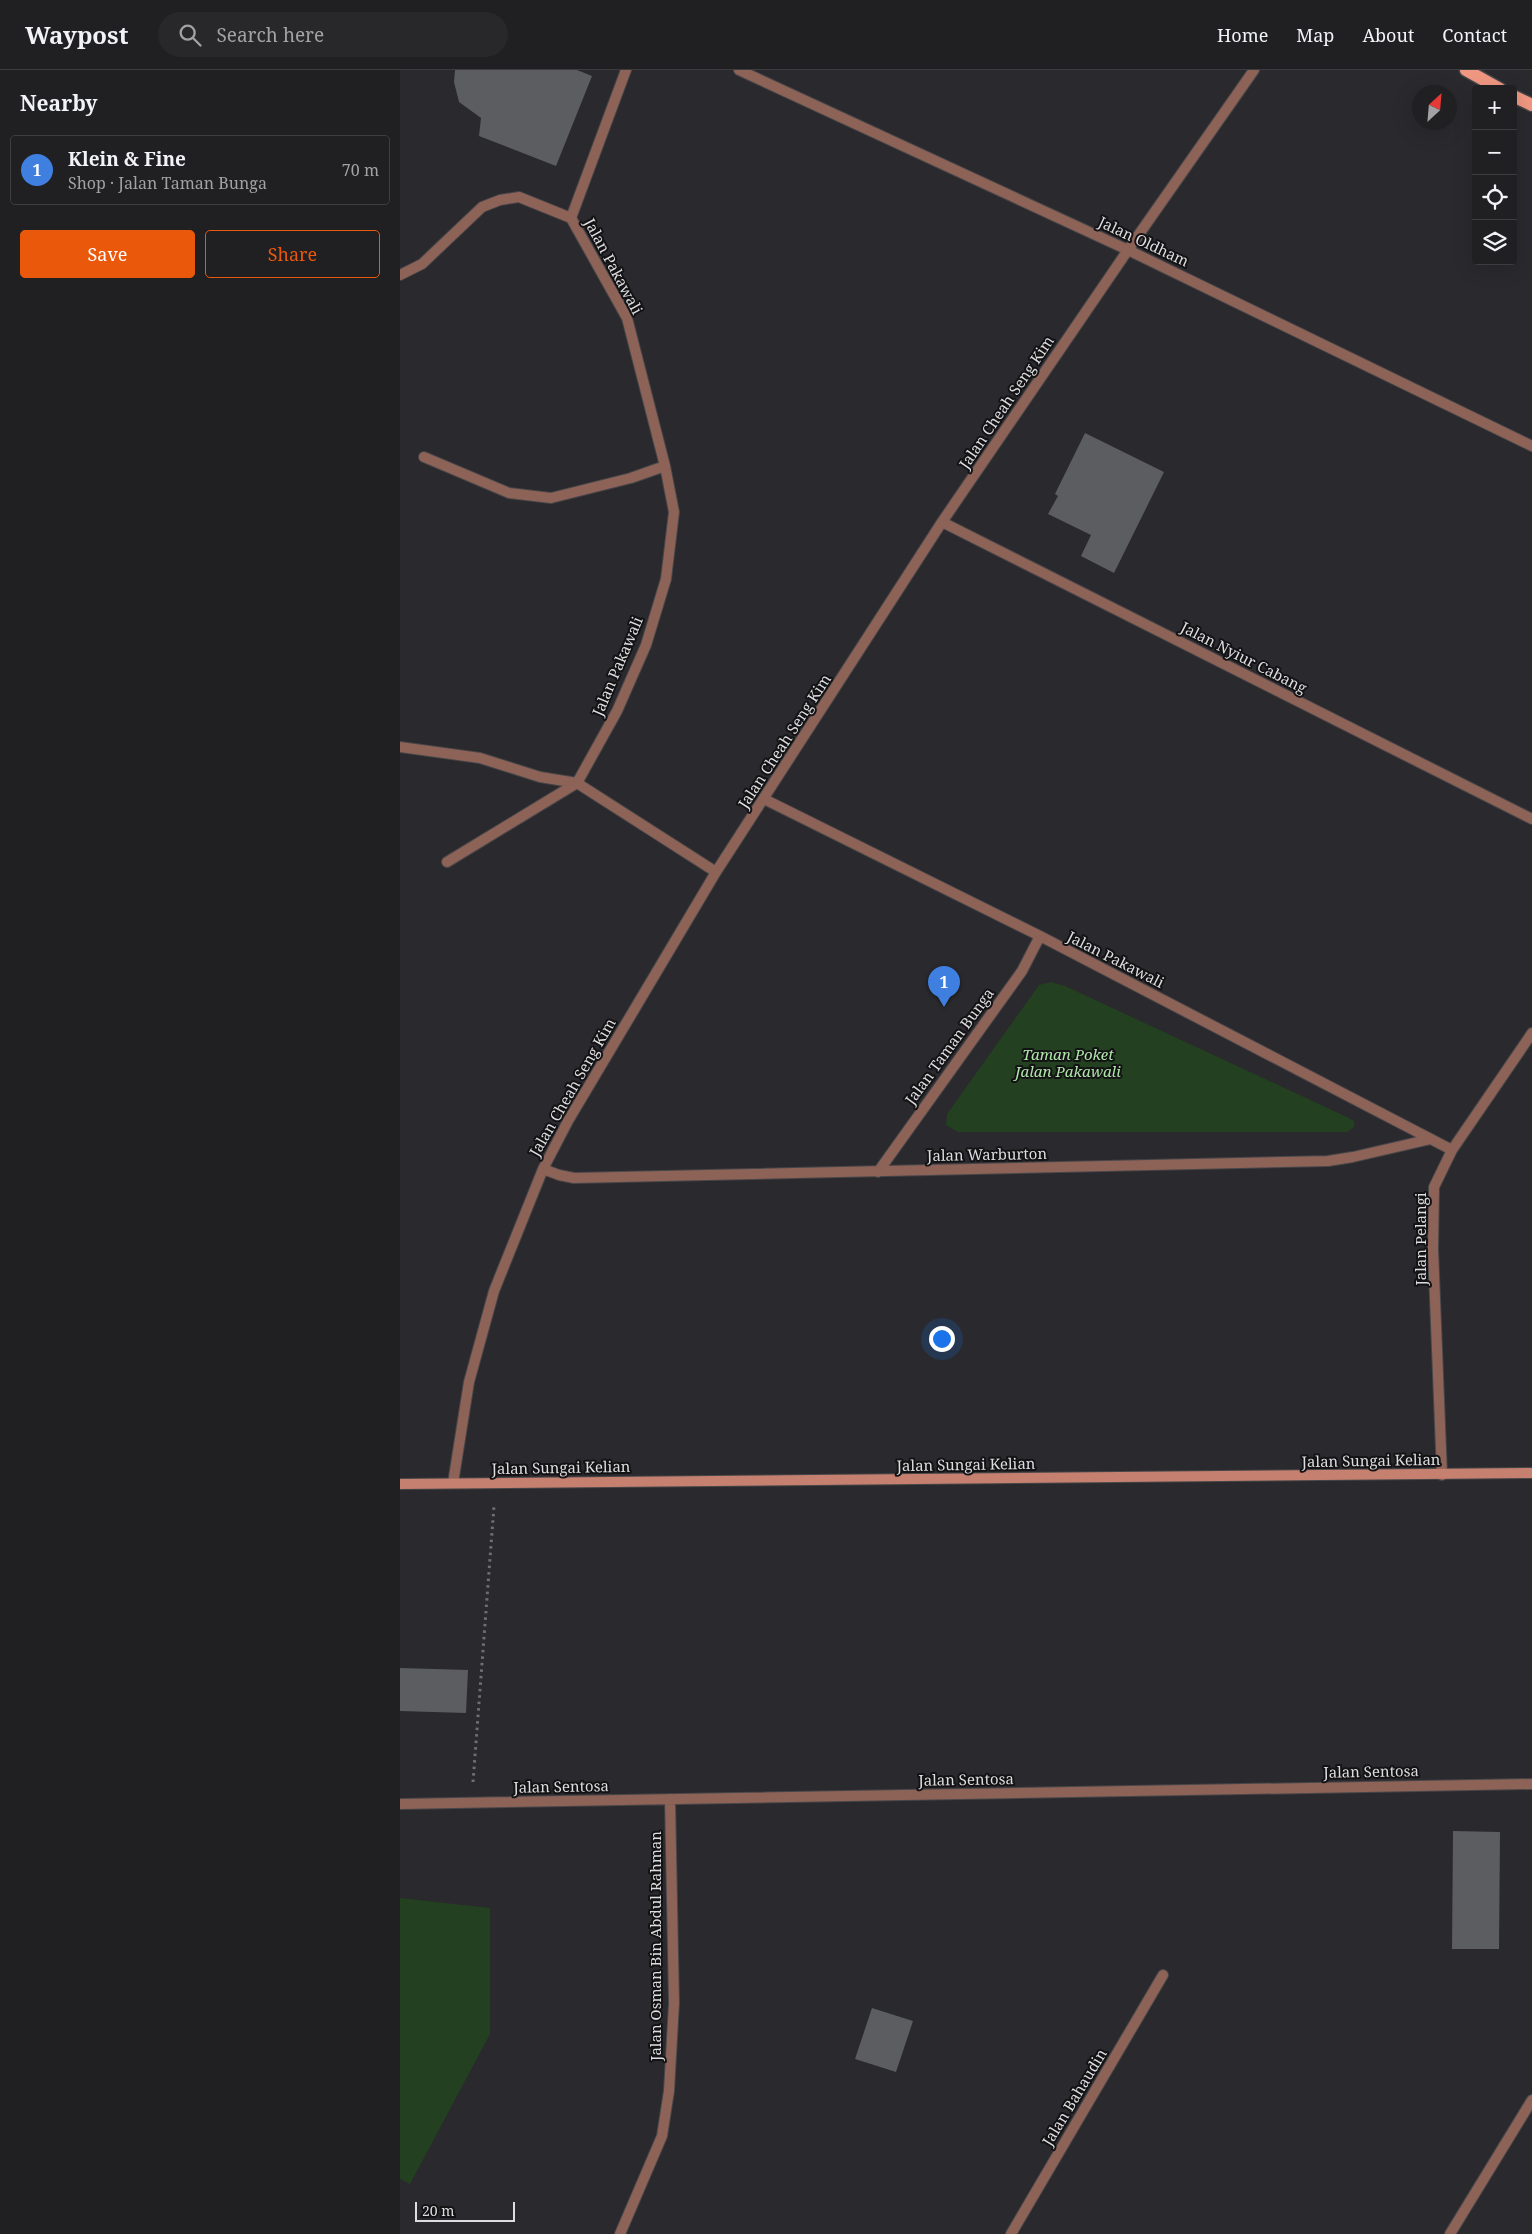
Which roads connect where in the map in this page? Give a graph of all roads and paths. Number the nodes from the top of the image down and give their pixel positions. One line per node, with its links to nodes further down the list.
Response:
1 (626, 70): 8 (street)
2 (739, 70): 9 (street, Jalan Oldham)
3 (1254, 70): 9 (street, Jalan Cheah Seng Kim)
4 (1466, 70): 5 (main road)
5 (1493, 85)
6 (1517, 98): 7 (main road)
7 (1532, 105)
8 (570, 218): 10 (street, Jalan Pakawali); 13 (street, Jalan Pakawali)
9 (1128, 250): 11 (street, Jalan Oldham); 14 (street, Jalan Cheah Seng Kim)
10 (400, 275)
11 (1532, 446)
12 (424, 457): 13 (street)
13 (665, 466): 16 (street, Jalan Pakawali)
14 (942, 522): 17 (street, Jalan Cheah Seng Kim); 18 (street, Jalan Nyiur Cabang)
15 (400, 747): 16 (street)
16 (577, 784): 19 (street); 20 (street)
17 (764, 799): 20 (street, Jalan Cheah Seng Kim); 21 (street, Jalan Pakawali)
18 (1532, 819)
19 (447, 862)
20 (716, 872): 25 (street, Jalan Cheah Seng Kim)
21 (1040, 936): 23 (street, Jalan Pakawali); 26 (street, Jalan Taman Bunga)
22 (1532, 1033): 24 (street, Jalan Pelangi)
23 (1431, 1139): 24 (street, Jalan Pakawali); 26 (street, Jalan Warburton)
24 (1452, 1150): 28 (street, Jalan Pelangi)
25 (543, 1169): 26 (street, Jalan Warburton); 29 (street, Jalan Cheah Seng Kim)
26 (878, 1172)
27 (1532, 1473): 28 (street, Jalan Sungai Kelian)
28 (1442, 1475): 30 (street, Jalan Sungai Kelian)
29 (453, 1483): 30 (street, Jalan Sungai Kelian); 31 (street, Jalan Sungai Kelian)
30 (496, 1483): 34 (path)
31 (400, 1484)
32 (1532, 1784): 33 (street, Jalan Sentosa)
33 (670, 1799): 34 (street, Jalan Sentosa); 38 (street, Jalan Osman Bin Abdul Rahman)
34 (471, 1803): 35 (street, Jalan Sentosa)
35 (400, 1804)
36 (1163, 1975): 39 (street, Jalan Bahaudin)
37 (1532, 2100): 40 (street)
38 (624, 2233)
39 (1011, 2234)
40 (1450, 2234)

